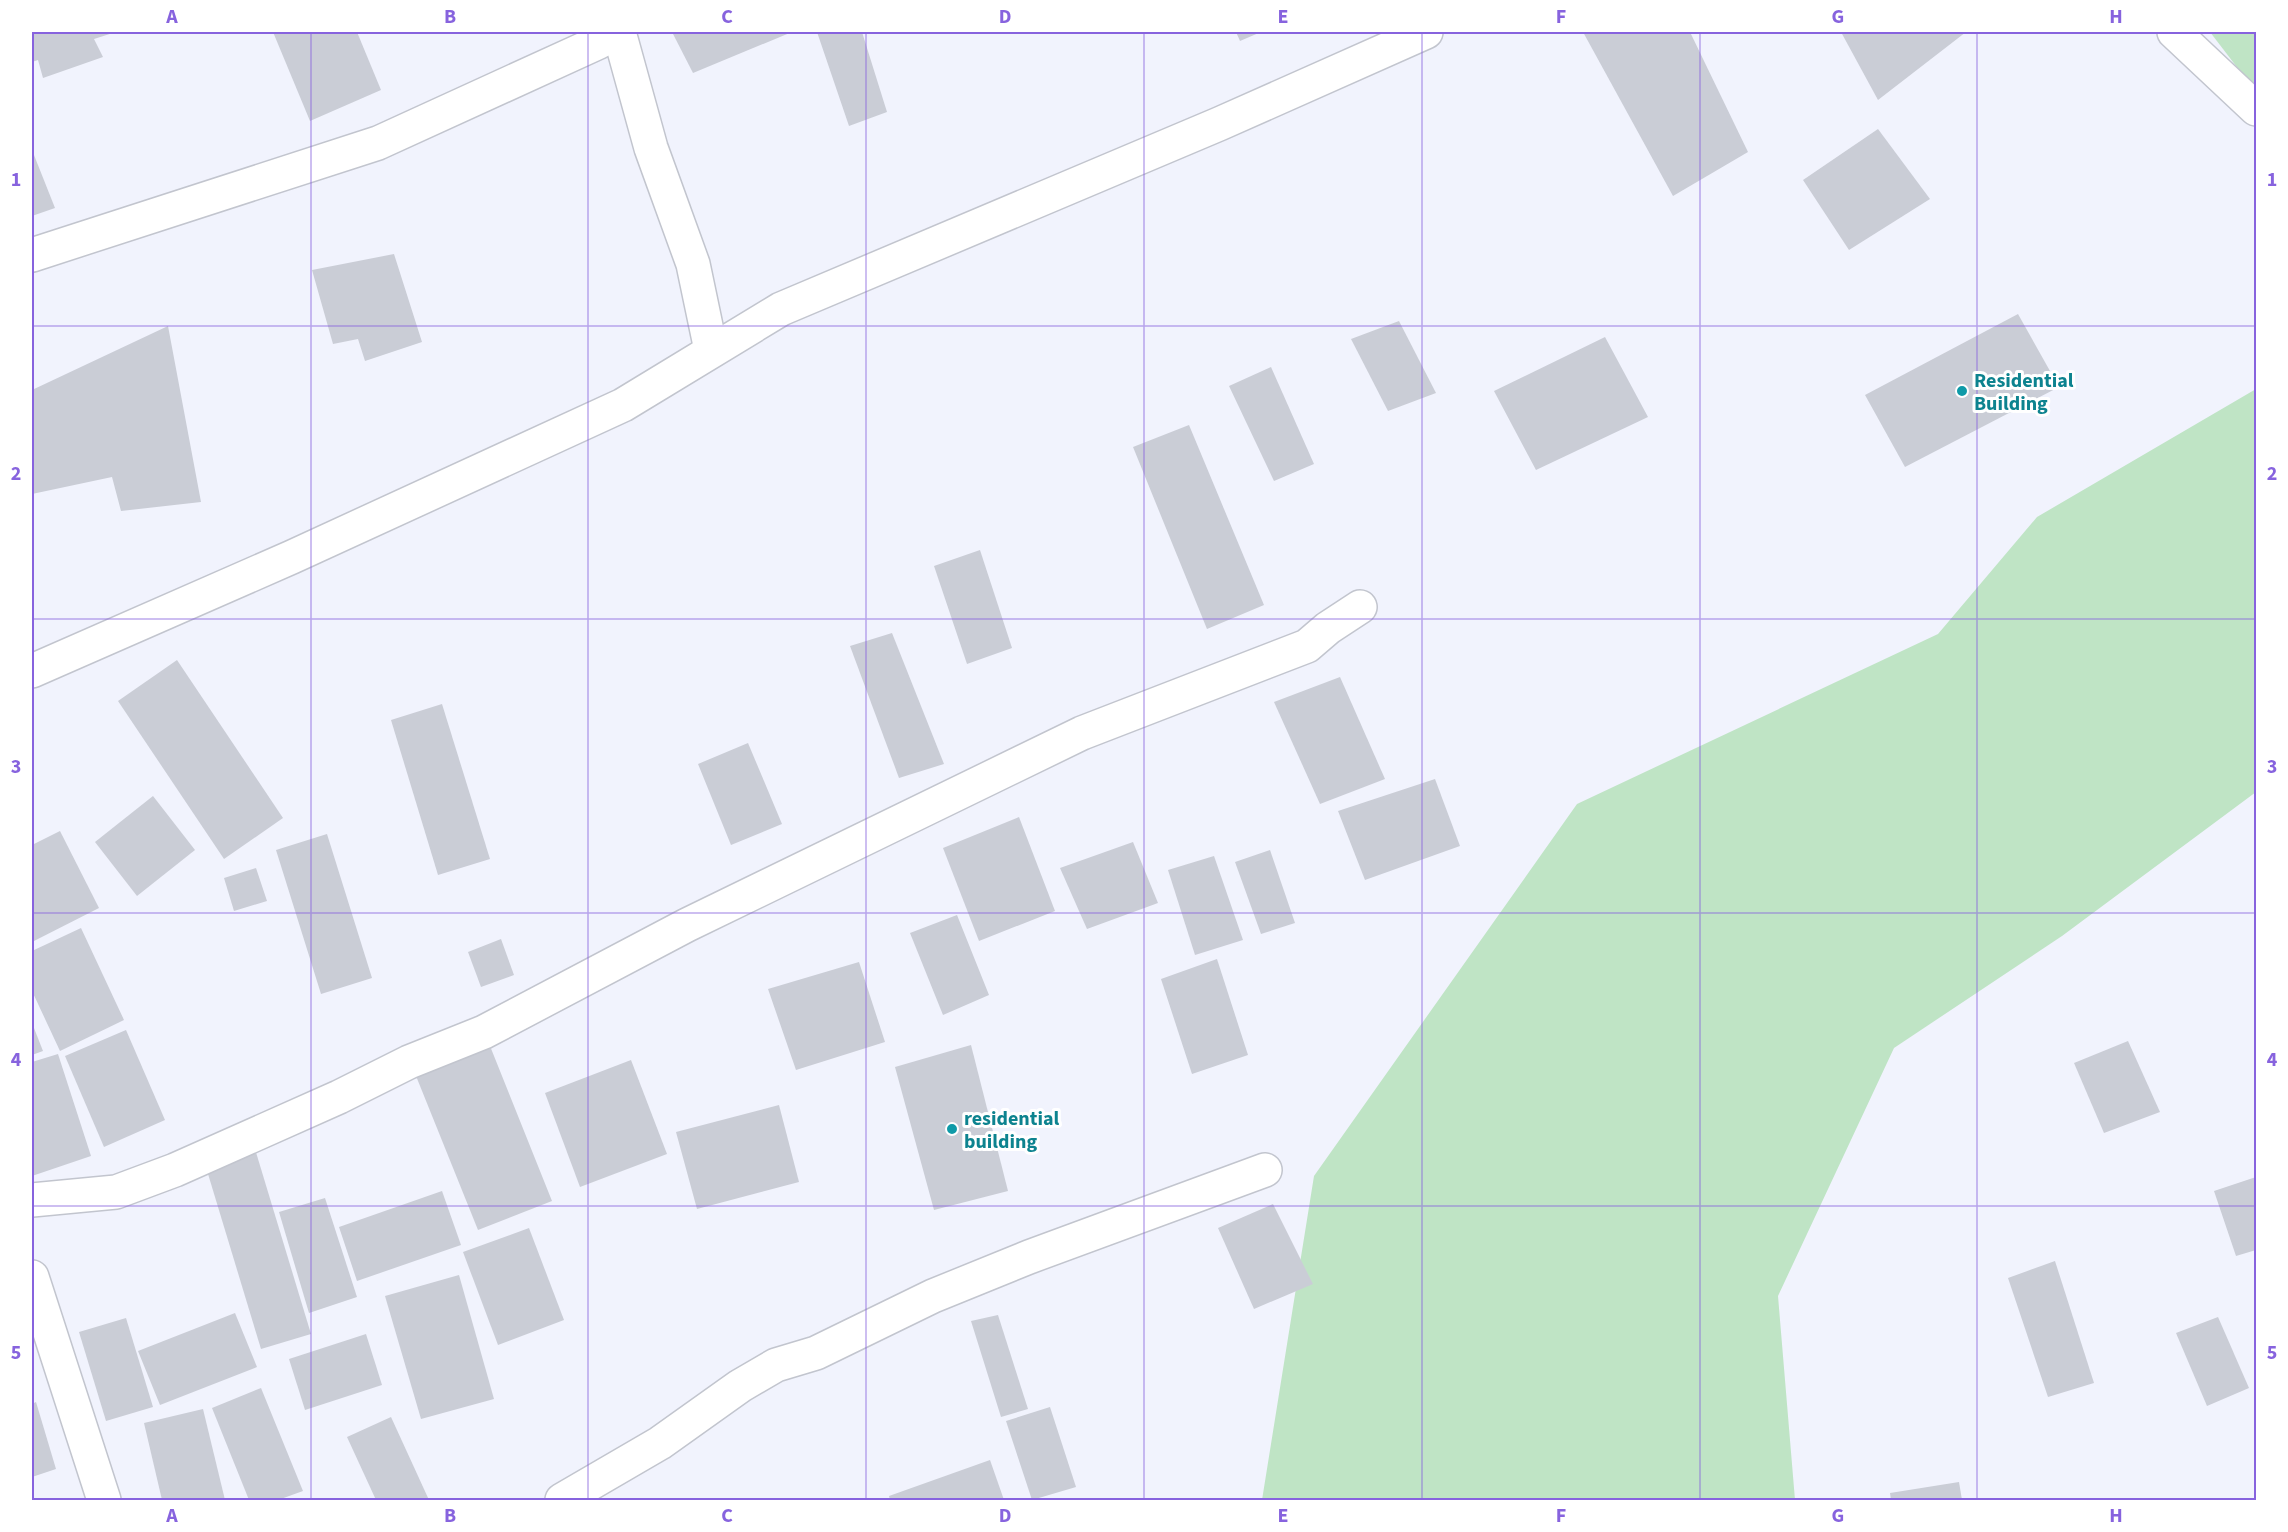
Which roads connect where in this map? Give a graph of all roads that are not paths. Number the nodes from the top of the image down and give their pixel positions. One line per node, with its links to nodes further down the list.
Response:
1 (618, 32): 5 (street); 6 (street)
2 (1426, 32): 6 (street)
3 (2174, 32): 4 (street)
4 (2256, 109)
5 (32, 255)
6 (711, 350): 8 (street)
7 (1360, 607): 10 (street)
8 (32, 671)
9 (1265, 1170): 13 (street)
10 (32, 1200)
11 (32, 1277): 12 (street)
12 (104, 1500)
13 (562, 1500)

